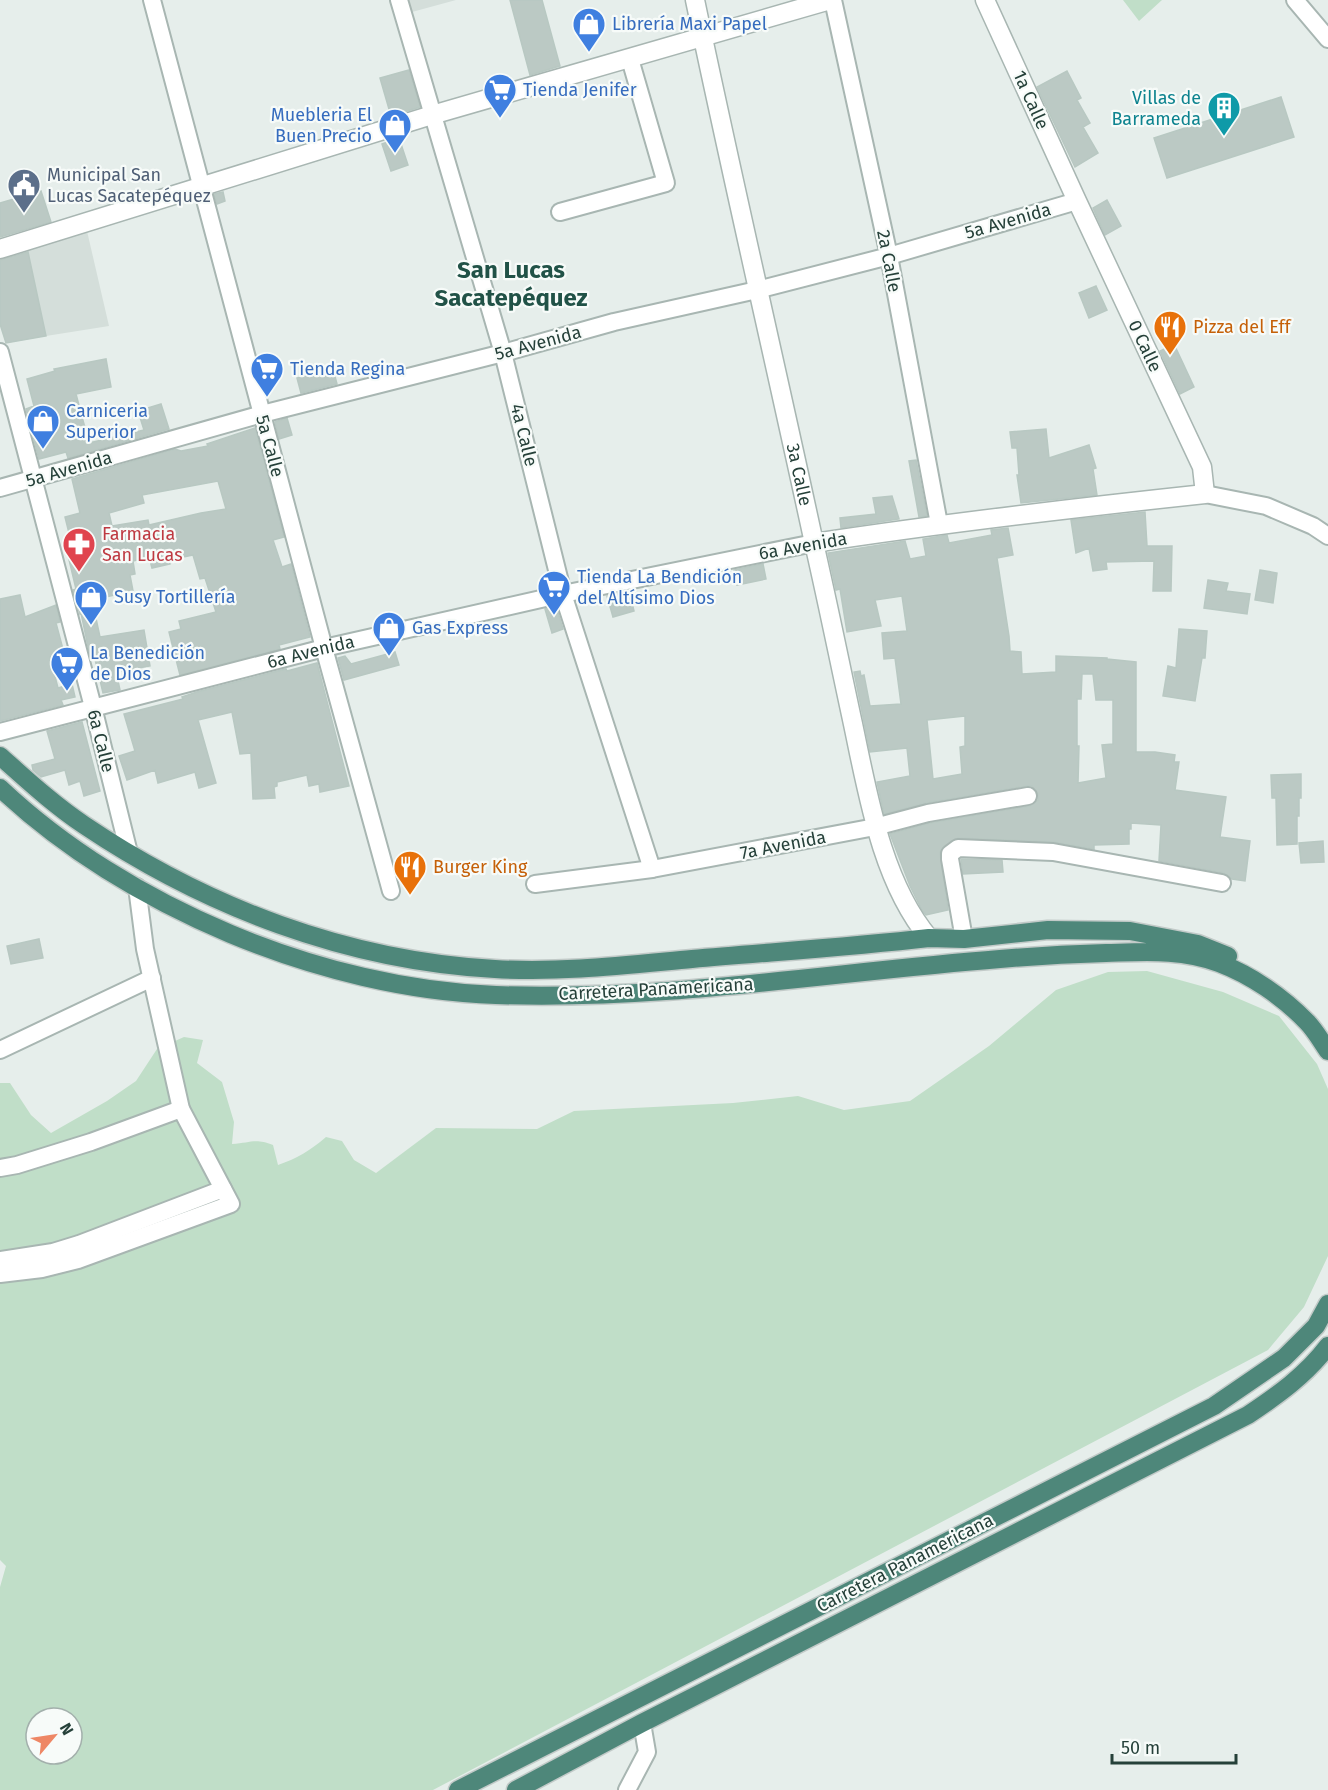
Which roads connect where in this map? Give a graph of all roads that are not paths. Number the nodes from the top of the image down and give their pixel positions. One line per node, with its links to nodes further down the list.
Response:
1 (152, 0): 11 (street, 5a Calle)
2 (399, 0): 10 (street, 4a Calle)
3 (695, 0): 7 (street, 3a Calle)
4 (831, 0): 7 (street); 15 (street, 2a Calle)
5 (985, 0): 12 (street, 1a Calle)
6 (1295, 0): 8 (street)
7 (703, 38): 9 (street); 16 (street, 3a Calle)
8 (1328, 39)
9 (630, 59): 10 (street); 13 (street)
10 (432, 115): 11 (street); 18 (street, 4a Calle)
11 (201, 187): 14 (street); 19 (street, 5a Calle)
12 (1077, 201): 15 (street, 5a Avenida); 22 (street, 0 Calle)
13 (560, 212)
14 (0, 249)
15 (889, 256): 16 (street, 5a Avenida); 23 (street, 2a Calle)
16 (757, 290): 18 (street, 5a Avenida); 25 (street, 3a Calle)
17 (0, 352): 20 (street, 6a Calle)
18 (503, 353): 19 (street, 5a Avenida); 26 (street, 4a Calle)
19 (262, 414): 20 (street, 5a Avenida); 27 (street, 5a Calle)
20 (34, 479): 21 (street, 5a Avenida); 28 (street, 6a Calle)
21 (0, 488)
22 (1205, 494): 23 (street, 6a Avenida); 24 (street, 6a Avenida)
23 (939, 524): 25 (street, 6a Avenida)
24 (1328, 536)
25 (814, 543): 26 (street, 6a Avenida); 33 (street, 3a Calle)
26 (563, 594): 27 (street, 6a Avenida); 35 (street, 4a Calle)
27 (324, 648): 28 (street, 6a Avenida); 39 (street, 5a Calle)
28 (93, 707): 29 (street, 6a Avenida); 34 (street, 6a Calle)
29 (0, 732)
30 (0, 756): 34 (highway, Carretera Panamericana)
31 (0, 788): 38 (highway, Carretera Panamericana)
32 (1028, 796): 33 (street, 7a Avenida)
33 (875, 827): 35 (street, 7a Avenida); 40 (street, 3a Calle)
34 (129, 853): 40 (highway, Carretera Panamericana)
35 (652, 869): 37 (street, 7a Avenida)
36 (1222, 883): 41 (street)
37 (535, 884)
38 (137, 887): 42 (street); 45 (highway, Carretera Panamericana)
39 (391, 891)
40 (929, 938): 41 (highway, Carretera Panamericana)
41 (964, 939): 43 (highway, Carretera Panamericana)
42 (152, 978): 44 (street); 46 (street)
43 (1328, 1030)
44 (0, 1050)
45 (1328, 1051)
46 (181, 1109): 47 (street); 48 (street)
47 (0, 1168)
48 (223, 1189): 49 (street); 50 (street)
49 (0, 1260)
50 (0, 1274)
51 (1328, 1304): 54 (highway, Carretera Panamericana)
52 (1328, 1346): 53 (highway, Carretera Panamericana)
53 (642, 1723): 55 (highway, Carretera Panamericana); 56 (street)
54 (458, 1790)
55 (516, 1790)
56 (627, 1790)

